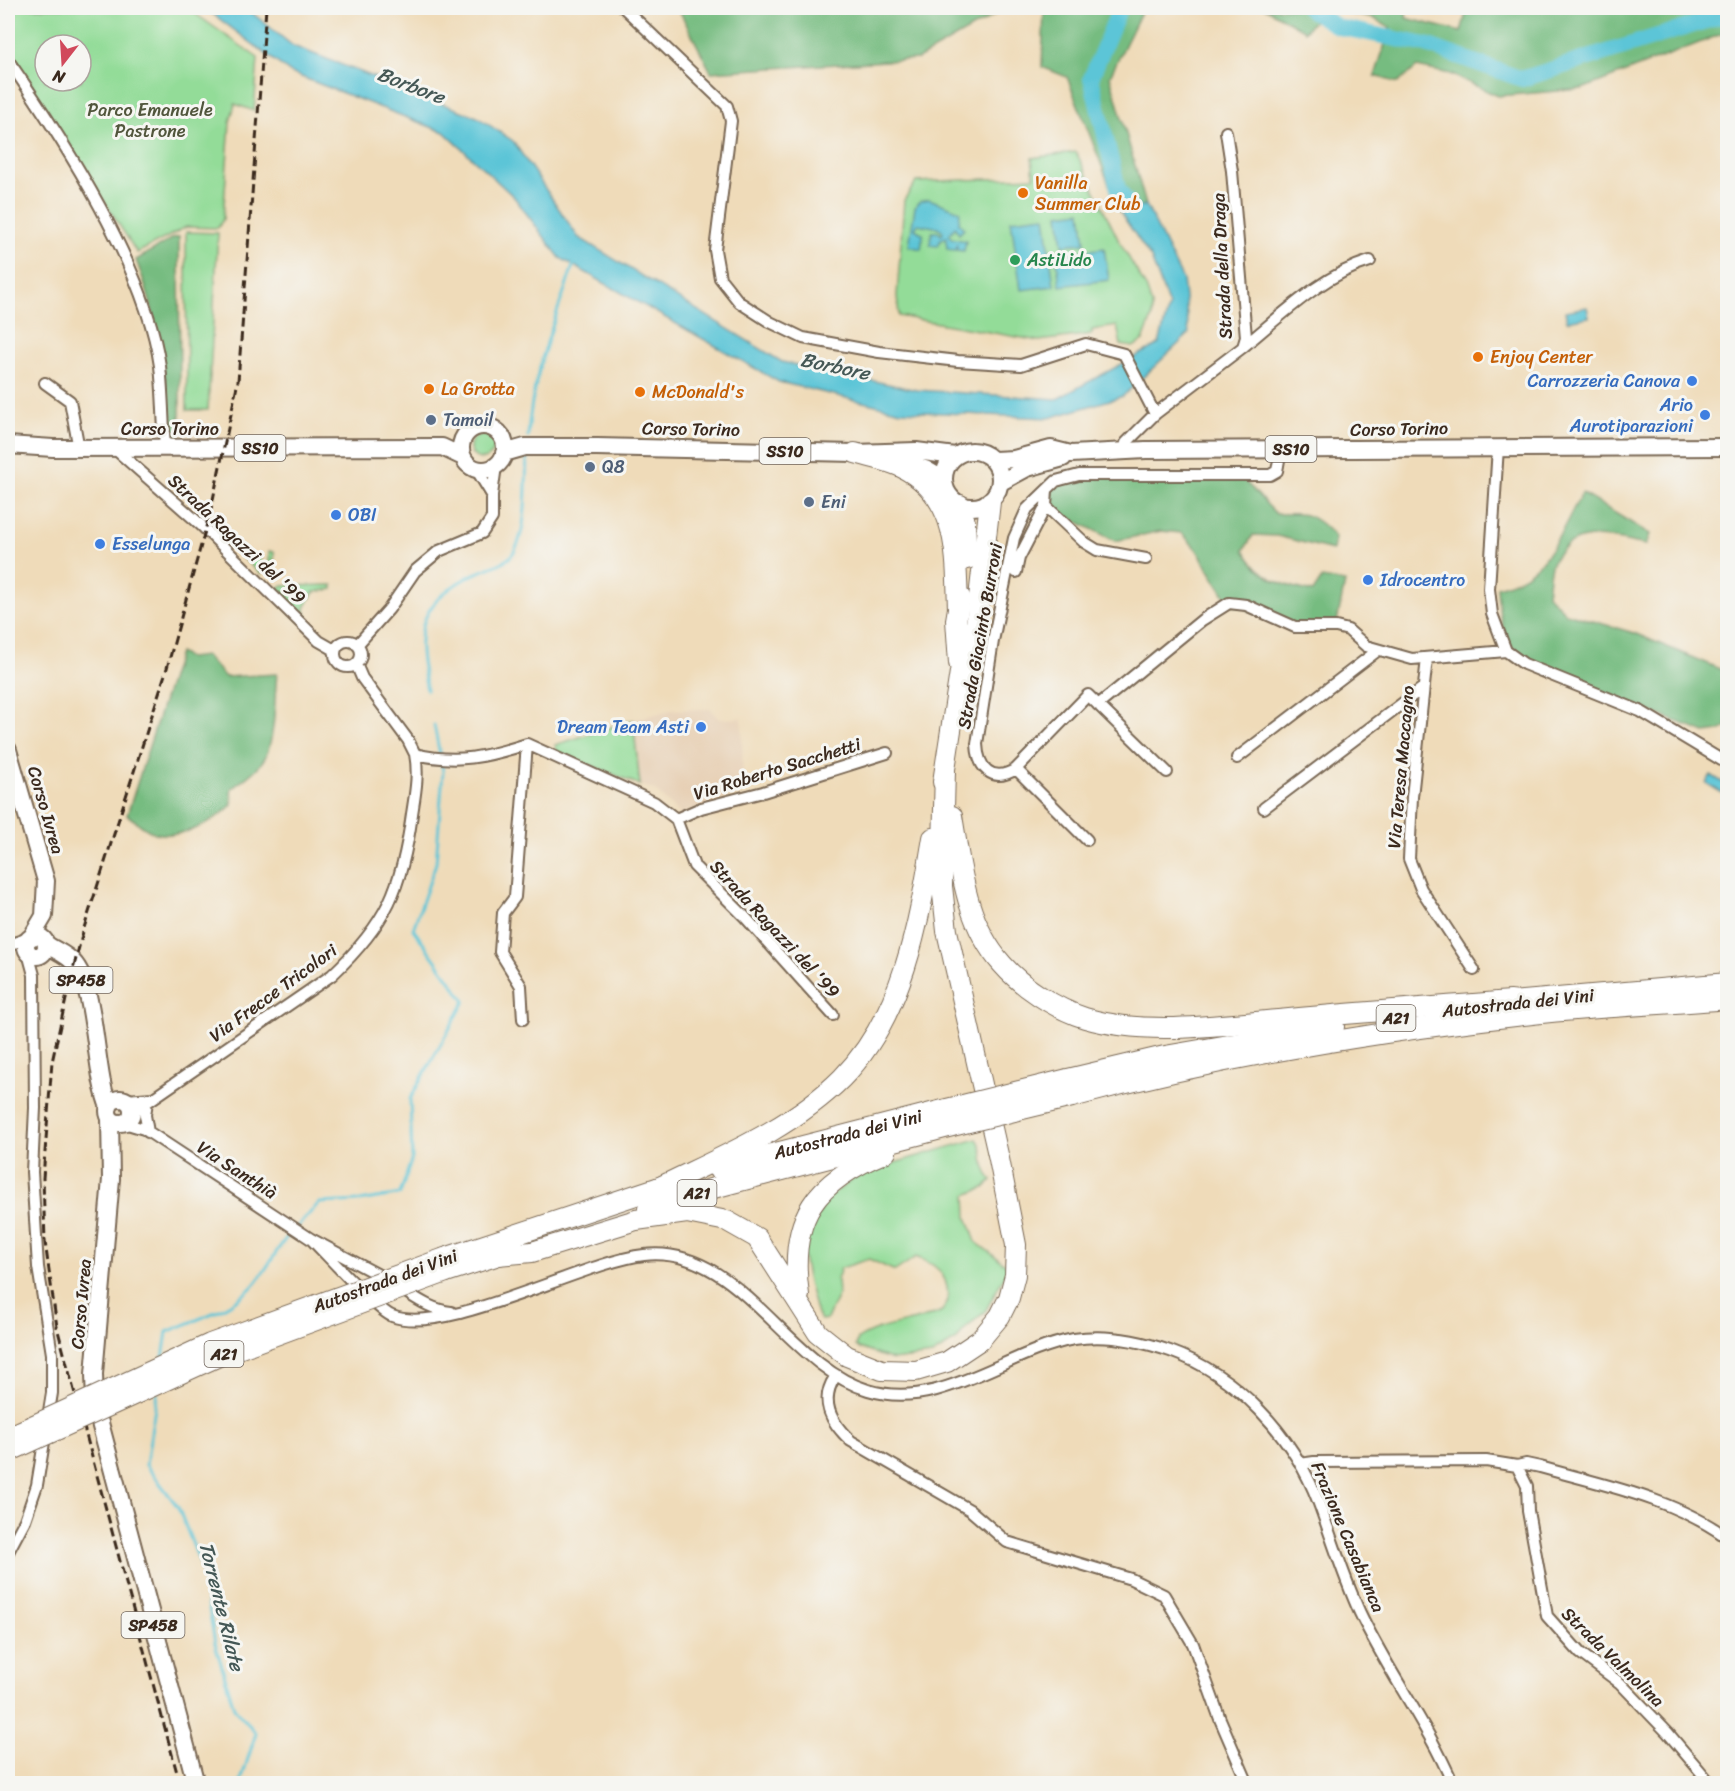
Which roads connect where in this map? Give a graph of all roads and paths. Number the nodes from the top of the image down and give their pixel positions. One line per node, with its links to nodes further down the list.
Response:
1 (624, 8): 7 (street)
2 (8, 60): 15 (street)
3 (1226, 132): 5 (street, Strada della Draga)
4 (1370, 261): 5 (street)
5 (1243, 347): 7 (street, Strada della Draga)
6 (45, 383): 14 (street)
7 (1155, 414): 18 (street, Strada della Draga)
8 (463, 439): 10 (main road, Corso Torino / SS10); 11 (main road, Corso Torino / SS10); 22 (main road)
9 (8, 445): 14 (main road, Corso Torino / SS10)
10 (503, 446): 19 (main road, Corso Torino / SS10); 24 (main road)
11 (442, 447): 15 (main road, Corso Torino / SS10); 22 (main road, Corso Torino / SS10)
12 (1498, 447): 13 (main road, Corso Torino / SS10); 17 (main road, Corso Torino / SS10); 37 (street)
13 (1728, 447)
14 (79, 448): 16 (main road, Corso Torino / SS10)
15 (165, 448): 16 (main road, Corso Torino / SS10)
16 (114, 449): 38 (street, Strada Ragazzi del '99)
17 (1281, 449): 18 (main road, Corso Torino / SS10); 27 (street, Strada Giacinto Burroni)
18 (1126, 451): 20 (main road, Corso Torino / SS10)
19 (855, 453): 21 (main road, Corso Torino); 25 (main road, Corso Torino); 34 (highway)
20 (1071, 454): 23 (main road, Corso Torino); 26 (main road, Corso Torino)
21 (956, 456): 23 (main road, Corso Torino); 25 (main road)
22 (463, 457): 24 (main road, Corso Torino / SS10)
23 (994, 460): 26 (main road)
24 (484, 468): 28 (street); 28 (street)
25 (944, 480): 30 (main road)
26 (1001, 482): 29 (main road)
27 (1047, 490): 31 (street); 50 (street, Strada Giacinto Burroni)
28 (492, 495): 35 (street)
29 (990, 502): 30 (main road); 41 (highway)
30 (960, 505): 34 (highway)
31 (1046, 506): 32 (street); 33 (street)
32 (1146, 559)
33 (1016, 572)
34 (958, 609): 41 (highway)
35 (357, 645): 38 (street); 40 (street)
36 (1377, 651): 39 (street); 43 (street); 48 (street)
37 (1506, 651): 39 (street); 49 (street)
38 (335, 653): 40 (street)
39 (1427, 657): 42 (street, Via Teresa Maccagno)
40 (356, 664): 47 (street)
41 (960, 672): 51 (highway)
42 (1424, 687): 53 (street); 58 (street, Via Teresa Maccagno)
43 (1098, 705): 50 (street); 52 (street)
44 (527, 744): 47 (street); 54 (street); 63 (street)
45 (8, 750): 57 (main road, Corso Ivrea)
46 (887, 753): 54 (street, Via Roberto Sacchetti)
47 (420, 756): 65 (street, Via Frecce Tricolori)
48 (1237, 758)
49 (1728, 764)
50 (1016, 769): 55 (street)
51 (945, 770): 61 (highway); 69 (highway); 73 (highway)
52 (1167, 772)
53 (1264, 808)
54 (676, 819): 62 (street, Strada Ragazzi del '99)
55 (1087, 840)
56 (8, 944): 57 (street)
57 (36, 947): 66 (main road, SP458); 81 (street)
58 (1474, 970)
59 (1728, 983): 61 (highway, Autostrada dei Vini / A21)
60 (1728, 999): 64 (highway, Autostrada dei Vini / A21)
61 (1511, 1001): 64 (highway, Autostrada dei Vini / A21)
62 (833, 1015)
63 (523, 1019)
64 (1070, 1088): 67 (highway, Autostrada dei Vini / A21, bridge)
65 (150, 1100): 66 (street, Via Frecce Tricolori); 68 (street)
66 (122, 1112): 68 (street, Via Santhià); 82 (main road, Corso Ivrea / SP458)
67 (949, 1118): 69 (highway, Autostrada dei Vini / A21); 71 (highway, Autostrada dei Vini / A21); 73 (highway)
68 (146, 1130): 70 (street, Via Santhià)
69 (658, 1188): 72 (highway, Autostrada dei Vini / A21)
70 (311, 1239): 74 (street, Via Santhià); 74 (street, Via Santhià)
71 (498, 1256): 72 (highway, Autostrada dei Vini / A21); 73 (highway)
72 (446, 1265): 76 (highway, Autostrada dei Vini / A21, bridge); 77 (highway, Autostrada dei Vini / A21, bridge)
73 (800, 1307)
74 (458, 1312): 75 (street, Frazione Casabianca)
75 (835, 1377): 78 (street, Frazione Casabianca); 83 (street)
76 (8, 1437)
77 (8, 1452)
78 (1300, 1464): 79 (street); 84 (street, Frazione Casabianca)
79 (1517, 1466): 80 (street); 85 (street, Strada Valmolina)
80 (1728, 1538)
81 (8, 1552)
82 (196, 1784)
83 (1248, 1784)
84 (1453, 1784)
85 (1711, 1784)

